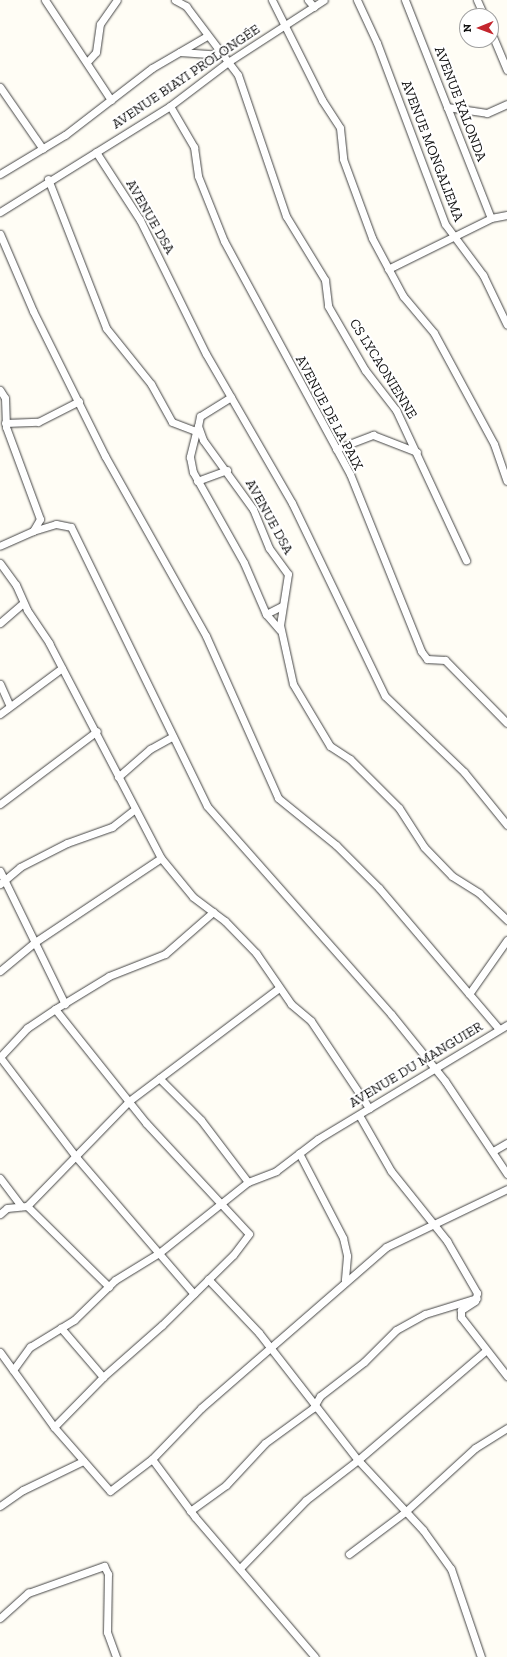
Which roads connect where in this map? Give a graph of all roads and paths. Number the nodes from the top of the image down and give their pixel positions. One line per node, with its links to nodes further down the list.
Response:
1 (45, 0): 15 (street)
2 (117, 0): 15 (street)
3 (175, 0): 11 (street, CS LYCAONIENNE)
4 (272, 0): 10 (street)
5 (308, 0): 9 (street)
6 (324, 0): 9 (street, AVENUE BIAYI PROLONGÉE)
7 (357, 0): 31 (street, AVENUE MONGALIEMA)
8 (405, 0): 22 (street, AVENUE KALONDA)
9 (314, 7): 10 (street, AVENUE BIAYI PROLONGÉE)
10 (285, 27): 16 (street, AVENUE BIAYI PROLONGÉE); 32 (street)
11 (207, 36): 13 (street); 14 (street, CS LYCAONIENNE)
12 (498, 48): 17 (street)
13 (180, 52): 14 (street); 19 (street)
14 (222, 55): 16 (street, CS LYCAONIENNE)
15 (87, 62): 19 (street)
16 (228, 62): 21 (street, AVENUE BIAYI PROLONGÉE); 40 (street, CS LYCAONIENNE)
17 (507, 70)
18 (0, 87): 23 (street)
19 (111, 100): 23 (street)
20 (507, 104): 22 (street)
21 (170, 106): 24 (street, AVENUE BIAYI PROLONGÉE); 39 (street, AVENUE DE LA PAIX)
22 (447, 107): 29 (street, AVENUE KALONDA)
23 (43, 149): 25 (street)
24 (96, 152): 26 (street, AVENUE BIAYI PROLONGÉE); 35 (street, AVENUE DSA)
25 (0, 174)
26 (48, 179): 27 (street, AVENUE BIAYI PROLONGÉE); 38 (street)
27 (0, 212)
28 (507, 215): 29 (street)
29 (491, 218): 31 (street)
30 (0, 234): 36 (street)
31 (454, 236): 32 (street); 33 (street, AVENUE MONGALIEMA)
32 (388, 269): 43 (street)
33 (507, 325)
34 (0, 390): 37 (street)
35 (231, 397): 38 (street); 63 (street, AVENUE DSA)
36 (79, 401): 37 (street); 73 (street)
37 (5, 423): 44 (street)
38 (197, 429): 41 (street, AVENUE DSA); 42 (street)
39 (336, 449): 40 (street); 57 (street, AVENUE DE LA PAIX)
40 (417, 452): 46 (street, CS LYCAONIENNE)
41 (227, 470): 42 (street); 49 (street, AVENUE DSA)
42 (198, 481): 50 (street)
43 (507, 481)
44 (33, 531): 45 (street); 59 (street)
45 (0, 546)
46 (466, 560)
47 (0, 563): 48 (street)
48 (23, 603): 51 (street); 53 (street)
49 (282, 606): 50 (street); 52 (street, AVENUE DSA)
50 (266, 614): 52 (street)
51 (0, 623)
52 (280, 630): 68 (street, AVENUE DSA)
53 (62, 668): 55 (street); 58 (street)
54 (0, 684): 55 (street)
55 (10, 706): 56 (street)
56 (0, 714)
57 (507, 723)
58 (96, 731): 60 (street); 61 (street)
59 (174, 736): 60 (street); 79 (street)
60 (118, 777): 62 (street)
61 (0, 804)
62 (134, 810): 64 (street); 66 (street)
63 (507, 825)
64 (161, 858): 67 (street); 70 (street)
65 (0, 871): 66 (street)
66 (2, 881): 70 (street)
67 (213, 912): 72 (street); 74 (street)
68 (507, 920)
69 (507, 940): 73 (street)
70 (35, 942): 71 (street); 74 (street)
71 (0, 971)
72 (279, 988): 80 (street); 82 (street)
73 (469, 994): 77 (street)
74 (66, 1004): 75 (street)
75 (55, 1009): 78 (street); 81 (street)
76 (507, 1025): 77 (street, AVENUE DU MANGUIER)
77 (499, 1029): 79 (street, AVENUE DU MANGUIER)
78 (0, 1057): 87 (street)
79 (435, 1070): 82 (street, AVENUE DU MANGUIER); 85 (street)
80 (159, 1078): 81 (street); 90 (street)
81 (129, 1101): 87 (street); 92 (street)
82 (369, 1108): 83 (street, AVENUE DU MANGUIER)
83 (359, 1115): 86 (street, AVENUE DU MANGUIER); 95 (street)
84 (507, 1143): 85 (street)
85 (493, 1152): 88 (street)
86 (299, 1153): 90 (street, AVENUE DU MANGUIER); 98 (street)
87 (77, 1158): 93 (street); 96 (street)
88 (507, 1174)
89 (0, 1178): 93 (street)
90 (248, 1182): 92 (street, AVENUE DU MANGUIER)
91 (507, 1189): 95 (street)
92 (222, 1202): 96 (street, AVENUE DU MANGUIER); 97 (street)
93 (24, 1206): 94 (street); 99 (street)
94 (0, 1214)
95 (434, 1226): 98 (street); 101 (street)
96 (159, 1252): 99 (street, AVENUE DU MANGUIER); 100 (street)
97 (208, 1279): 100 (street); 103 (street)
98 (345, 1280): 103 (street)
99 (109, 1287): 102 (street, AVENUE DU MANGUIER)
100 (194, 1294): 108 (street)
101 (477, 1298): 104 (street); 109 (street)
102 (61, 1328): 106 (street, AVENUE DU MANGUIER); 108 (street)
103 (269, 1348): 109 (street); 112 (street)
104 (485, 1351): 107 (street); 113 (street)
105 (0, 1352): 106 (street)
106 (13, 1370): 110 (street)
107 (507, 1376)
108 (103, 1377): 110 (street)
109 (316, 1404): 113 (street); 116 (street)
110 (54, 1428): 114 (street)
111 (507, 1428): 117 (street)
112 (152, 1459): 114 (street); 116 (street)
113 (358, 1460): 117 (street); 119 (street)
114 (83, 1461): 115 (street)
115 (0, 1506)
116 (190, 1511): 119 (street)
117 (405, 1512): 118 (street); 123 (street)
118 (349, 1554)
119 (240, 1568): 122 (street)
120 (0, 1618): 121 (street)
121 (116, 1657)
122 (315, 1657)
123 (481, 1657)

